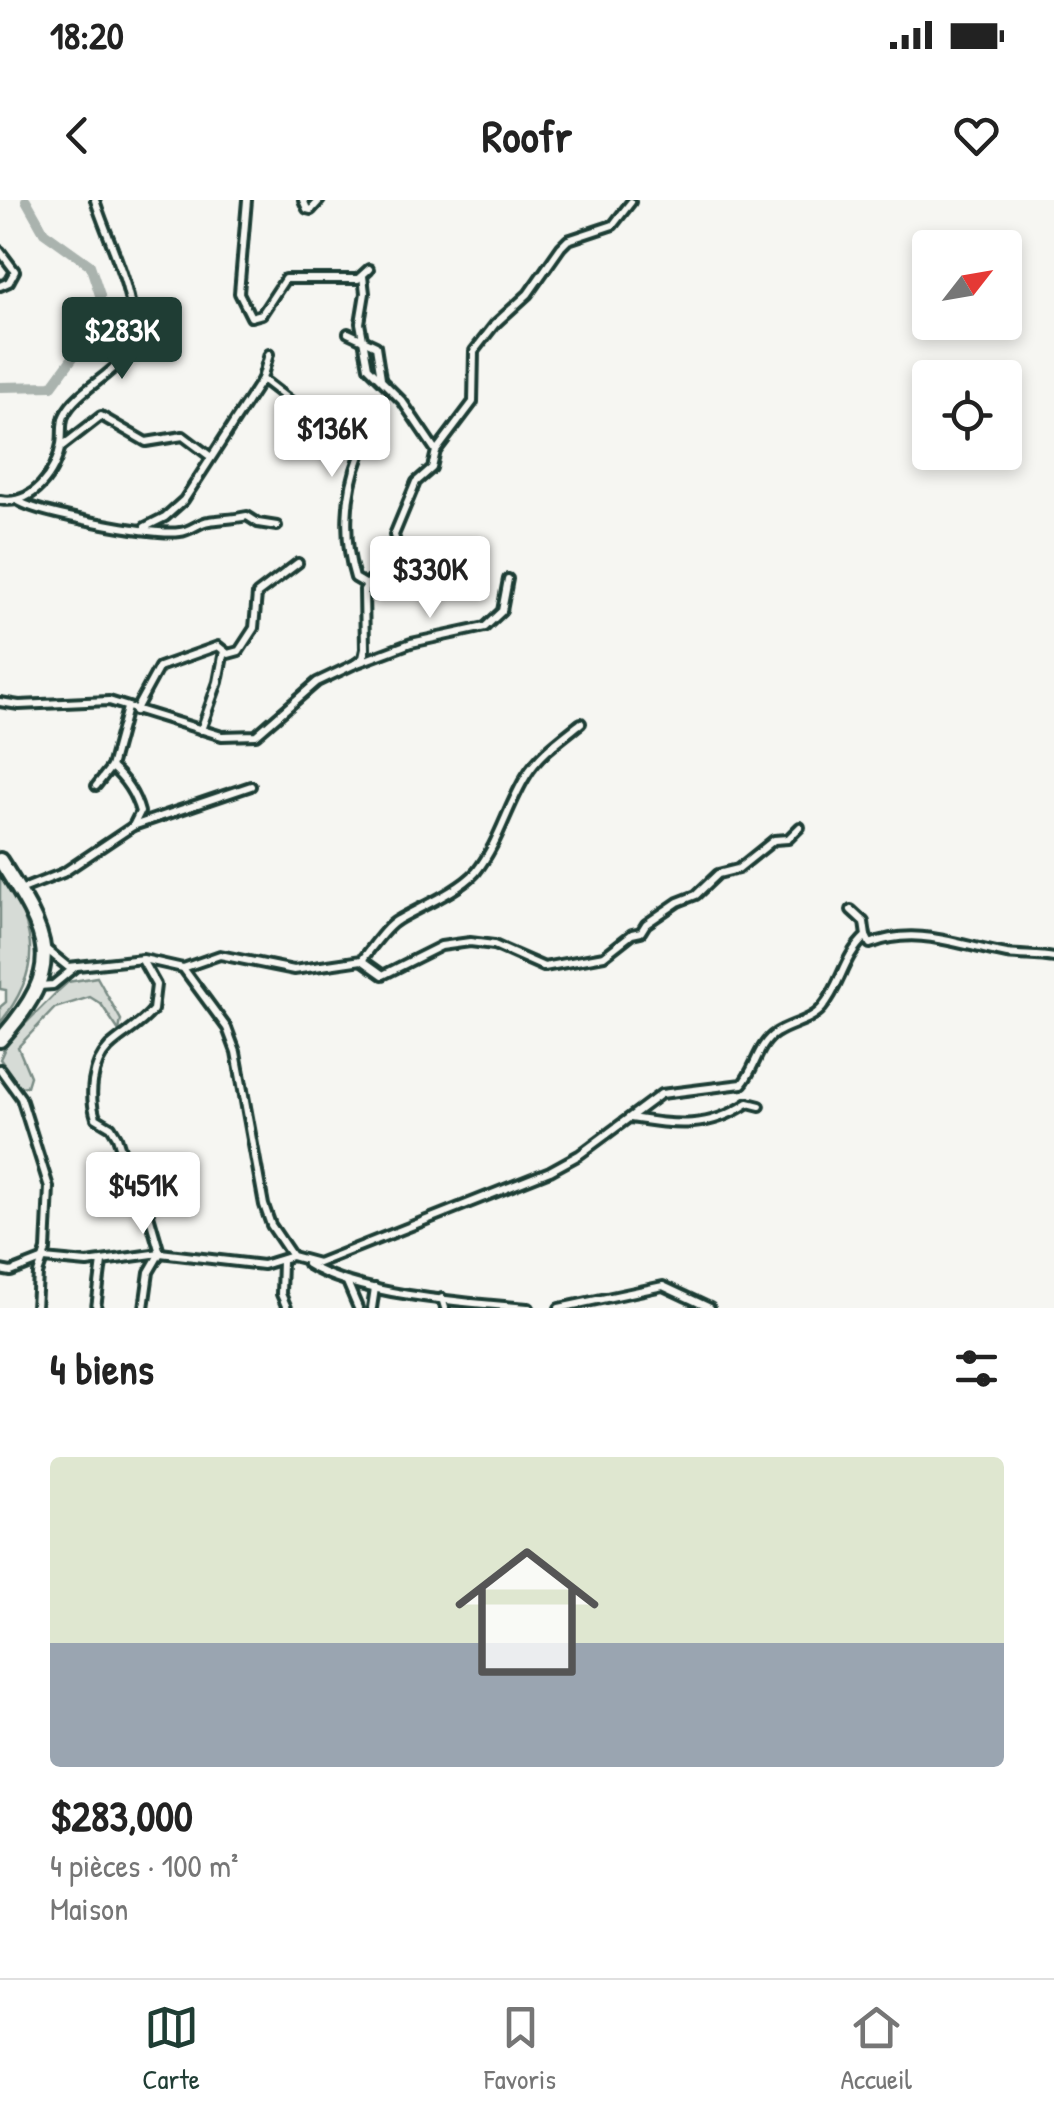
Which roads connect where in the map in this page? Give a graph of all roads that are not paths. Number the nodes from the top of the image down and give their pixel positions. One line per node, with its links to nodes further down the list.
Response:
1 (96, 200): 15 (street)
2 (247, 200): 8 (street)
3 (303, 200): 4 (street)
4 (320, 200)
5 (631, 202): 16 (street)
6 (0, 251): 9 (street)
7 (369, 269): 8 (street)
8 (363, 276): 11 (street)
9 (0, 286)
10 (348, 333): 11 (street)
11 (361, 336): 14 (street); 14 (street)
12 (268, 354): 13 (street)
13 (262, 379): 17 (street); 24 (street)
14 (381, 379): 16 (street)
15 (60, 448): 17 (street); 19 (street)
16 (436, 451): 24 (street)
17 (212, 457): 21 (street)
18 (0, 500): 19 (street)
19 (19, 501): 21 (street)
20 (278, 526): 21 (street)
21 (144, 528)
22 (298, 563): 25 (street)
23 (508, 579): 26 (street)
24 (367, 585): 26 (street)
25 (224, 650): 28 (street); 30 (street)
26 (355, 664): 30 (street)
27 (0, 702): 28 (street)
28 (131, 710): 30 (street); 31 (street)
29 (581, 722): 43 (street)
30 (200, 730)
31 (110, 767): 32 (street); 34 (street)
32 (96, 786)
33 (251, 786): 34 (street)
34 (132, 827): 37 (street)
35 (800, 827): 43 (street)
36 (0, 860): 37 (highway)
37 (19, 890): 40 (highway)
38 (851, 910): 39 (street)
39 (866, 936): 41 (street); 50 (street)
40 (44, 946): 44 (street); 46 (highway)
41 (1054, 958)
42 (142, 959): 44 (street); 45 (street); 51 (street)
43 (362, 960): 45 (street)
44 (75, 967): 46 (street)
45 (183, 968): 52 (street)
46 (39, 986): 47 (highway)
47 (0, 1040)
48 (0, 1068): 53 (street)
49 (760, 1106): 50 (street)
50 (628, 1118): 56 (street)
51 (160, 1253): 54 (street); 55 (street); 64 (street)
52 (292, 1256): 55 (street); 56 (street)
53 (44, 1259): 54 (street); 57 (street); 62 (street)
54 (102, 1262): 63 (street)
55 (282, 1262): 65 (street)
56 (306, 1263): 58 (street)
57 (0, 1270)
58 (347, 1282): 59 (street); 66 (street)
59 (376, 1288): 60 (street); 67 (street)
60 (442, 1298): 68 (street); 69 (street)
61 (602, 1304): 70 (street); 71 (street)
62 (36, 1308)
63 (96, 1308)
64 (144, 1308)
65 (287, 1308)
66 (358, 1308)
67 (372, 1308)
68 (445, 1308)
69 (530, 1308)
70 (559, 1308)
71 (710, 1308)

